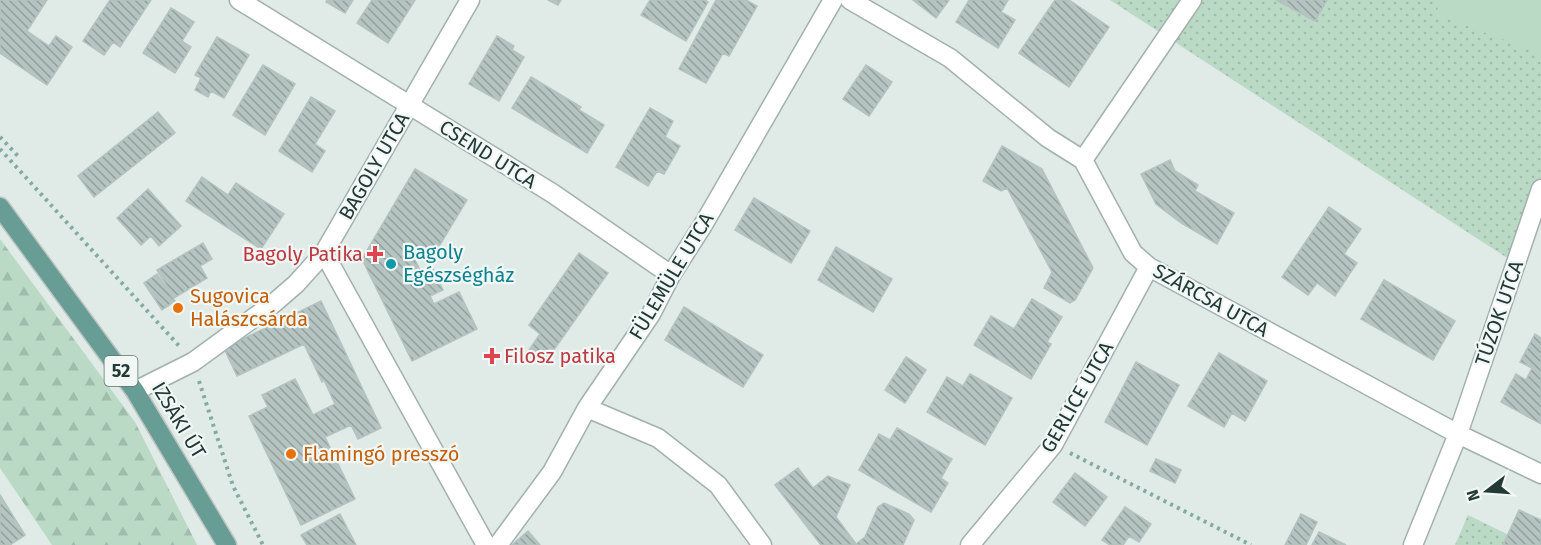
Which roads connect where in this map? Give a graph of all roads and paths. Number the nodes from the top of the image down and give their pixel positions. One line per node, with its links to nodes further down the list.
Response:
1 (239, 0): 6 (street, CSEND UTCA)
2 (470, 0): 6 (street, BAGOLY UTCA)
3 (833, 0): 15 (street, FÜLEMÜLE UTCA)
4 (850, 0): 10 (street, SZÁRCSA UTCA)
5 (1192, 0): 10 (street)
6 (408, 105): 13 (street, BAGOLY UTCA); 15 (street, CSEND UTCA)
7 (0, 137): 9 (path)
8 (0, 149): 16 (path)
9 (18, 156)
10 (1083, 160): 14 (street, SZÁRCSA UTCA)
11 (1541, 192): 19 (street, TÚZOK UTCA)
12 (0, 207): 17 (main road, IZSÁKI ÚT / 52)
13 (324, 253): 16 (street, BAGOLY UTCA); 24 (street)
14 (1149, 267): 19 (street, SZÁRCSA UTCA); 20 (street, GERLICE UTCA)
15 (671, 276): 18 (street, FÜLEMÜLE UTCA)
16 (193, 362): 17 (street, BAGOLY UTCA); 23 (path)
17 (135, 391): 22 (main road, IZSÁKI ÚT / 52)
18 (587, 408): 25 (street, FÜLEMÜLE UTCA); 26 (street)
19 (1458, 434): 21 (street, SZÁRCSA UTCA); 29 (street, TÚZOK UTCA)
20 (1053, 445): 27 (street, GERLICE UTCA); 28 (path)
21 (1541, 474)
22 (227, 545)
23 (263, 545)
24 (486, 545)
25 (498, 545)
26 (762, 545)
27 (970, 545)
28 (1251, 545)
29 (1413, 545)

